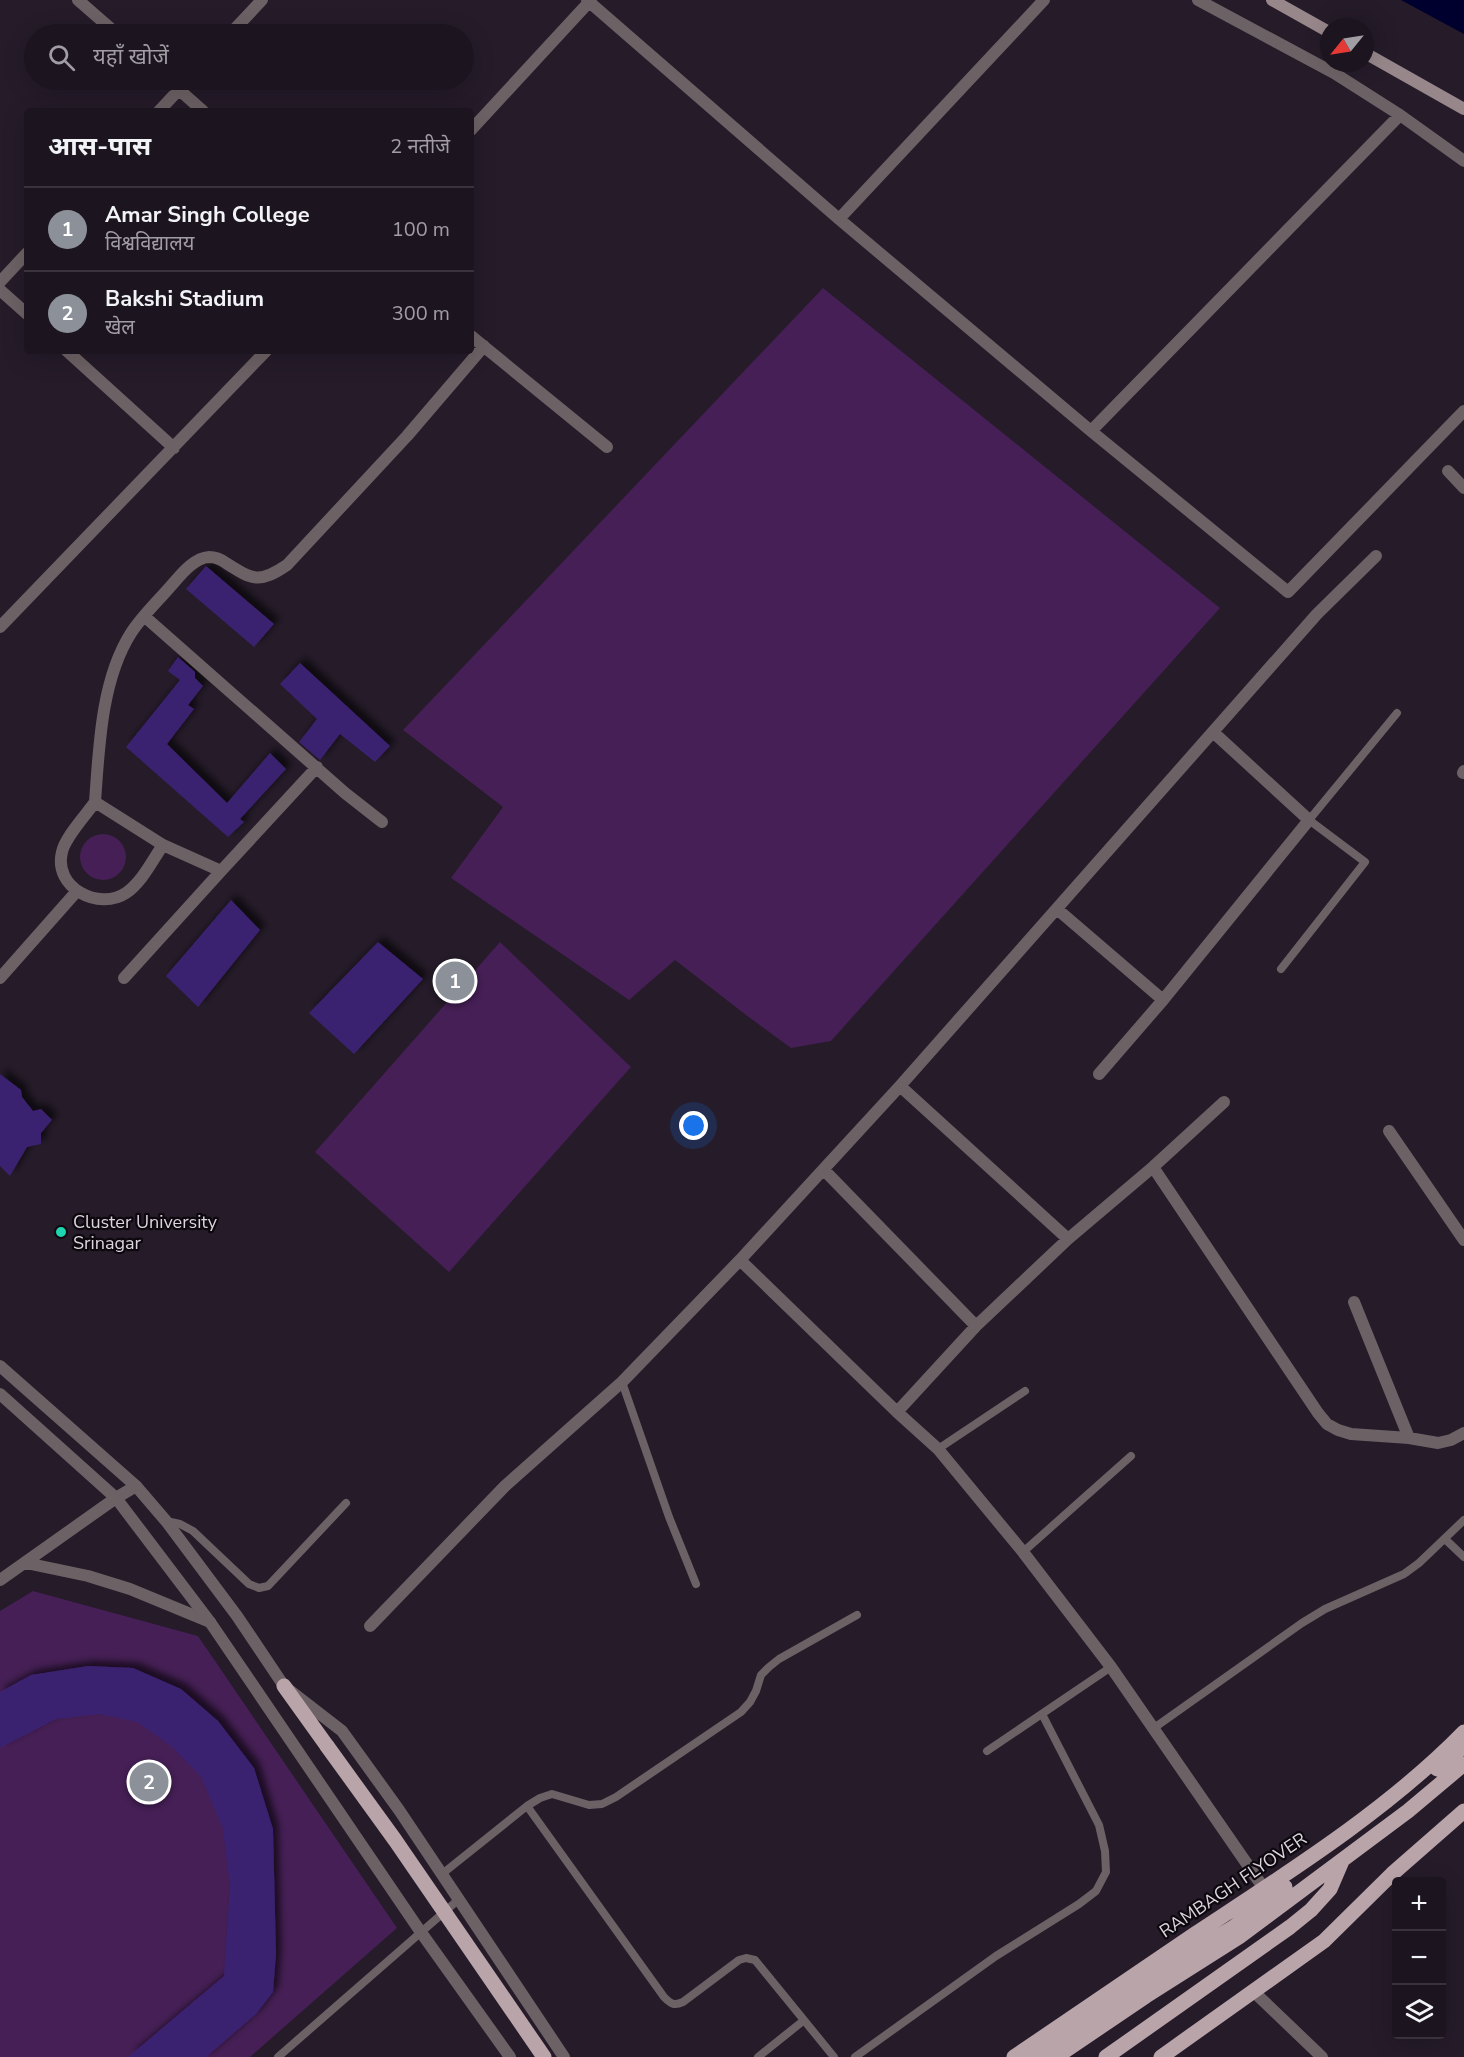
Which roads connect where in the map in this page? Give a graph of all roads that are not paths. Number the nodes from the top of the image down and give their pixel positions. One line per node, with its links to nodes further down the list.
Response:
1 (78, 0): 7 (street)
2 (262, 0): 8 (street)
3 (1044, 0): 18 (street)
4 (1198, 0): 15 (street)
5 (1272, 0): 9 (main road)
6 (589, 1): 16 (street); 18 (street)
7 (106, 24)
8 (239, 24)
9 (1320, 27)
10 (1374, 58): 14 (main road)
11 (179, 90): 12 (street); 13 (street)
12 (162, 108)
13 (200, 108)
14 (1464, 109)
15 (1400, 115): 17 (street); 28 (street)
16 (474, 127)
17 (1464, 161)
18 (839, 219): 28 (street)
19 (24, 256): 20 (street)
20 (0, 282)
21 (0, 290): 22 (street)
22 (24, 311)
23 (474, 338): 24 (street)
24 (484, 346): 29 (street); 34 (street)
25 (70, 354): 30 (street)
26 (263, 354): 30 (street)
27 (1464, 411): 28 (street)
28 (1091, 431)
29 (607, 447)
30 (174, 448): 35 (street)
31 (1448, 471): 32 (street)
32 (1464, 488)
33 (1376, 556): 37 (street)
34 (144, 616): 38 (street); 39 (street)
35 (0, 627)
36 (1397, 713): 40 (lane)
37 (1213, 732): 40 (street); 45 (street)
38 (317, 767): 41 (street); 43 (street)
39 (95, 802): 42 (street); 44 (street)
40 (1309, 820): 46 (lane); 49 (street)
41 (382, 822)
42 (163, 845): 43 (street); 44 (street)
43 (221, 871): 48 (street)
44 (77, 891): 47 (street)
45 (1057, 909): 49 (street); 51 (street)
46 (1281, 969)
47 (0, 978)
48 (124, 978)
49 (1163, 1000): 50 (street)
50 (1099, 1074)
51 (900, 1086): 55 (street); 56 (street)
52 (1224, 1102): 54 (street)
53 (1389, 1131): 57 (street)
54 (1153, 1167): 56 (street); 67 (street)
55 (824, 1170): 58 (street); 60 (street)
56 (1068, 1239): 60 (street)
57 (1464, 1240)
58 (740, 1260): 62 (street); 65 (street)
59 (1354, 1302): 67 (street)
60 (976, 1326): 65 (street)
61 (0, 1366): 70 (street)
62 (622, 1382): 80 (lane); 83 (street)
63 (1026, 1391): 68 (lane)
64 (0, 1394): 71 (street)
65 (897, 1412): 68 (street)
66 (1464, 1433): 67 (street)
67 (1409, 1438)
68 (938, 1449): 76 (street)
69 (1131, 1456): 76 (lane)
70 (136, 1486): 71 (street); 74 (street)
71 (116, 1498): 78 (street); 82 (street)
72 (346, 1503): 74 (lane)
73 (1464, 1520): 75 (lane)
74 (166, 1521): 85 (street)
75 (1445, 1539): 77 (lane); 87 (lane)
76 (1023, 1552): 84 (street)
77 (1464, 1557)
78 (26, 1563): 79 (street); 82 (street)
79 (0, 1580)
80 (696, 1584)
81 (856, 1615): 92 (lane)
82 (210, 1622): 98 (street)
83 (370, 1626)
84 (1111, 1667): 86 (lane); 87 (street)
85 (284, 1686): 95 (street); 103 (main road, bridge)
86 (1042, 1714): 90 (lane); 107 (lane)
87 (1155, 1728): 96 (street)
88 (1464, 1732): 96 (main road, RAMBAGH FLYOVER)
89 (1464, 1746): 109 (main road)
90 (987, 1751)
91 (1464, 1764): 94 (main road)
92 (527, 1806): 95 (lane); 100 (lane)
93 (1464, 1811): 99 (main road)
94 (1342, 1861): 110 (main road); 111 (main road)
95 (442, 1874): 97 (street)
96 (1265, 1890): 108 (main road, RAMBAGH FLYOVER)
97 (458, 1900): 98 (lane); 104 (street)
98 (420, 1931): 101 (lane); 102 (street)
99 (1253, 1991): 112 (main road); 113 (street)
100 (803, 2020): 105 (lane); 106 (lane)
101 (278, 2057)
102 (510, 2057)
103 (544, 2057)
104 (564, 2057)
105 (758, 2057)
106 (834, 2057)
107 (855, 2057)
108 (1014, 2057)
109 (1035, 2057)
110 (1056, 2057)
111 (1106, 2057)
112 (1161, 2057)
113 (1322, 2057)

